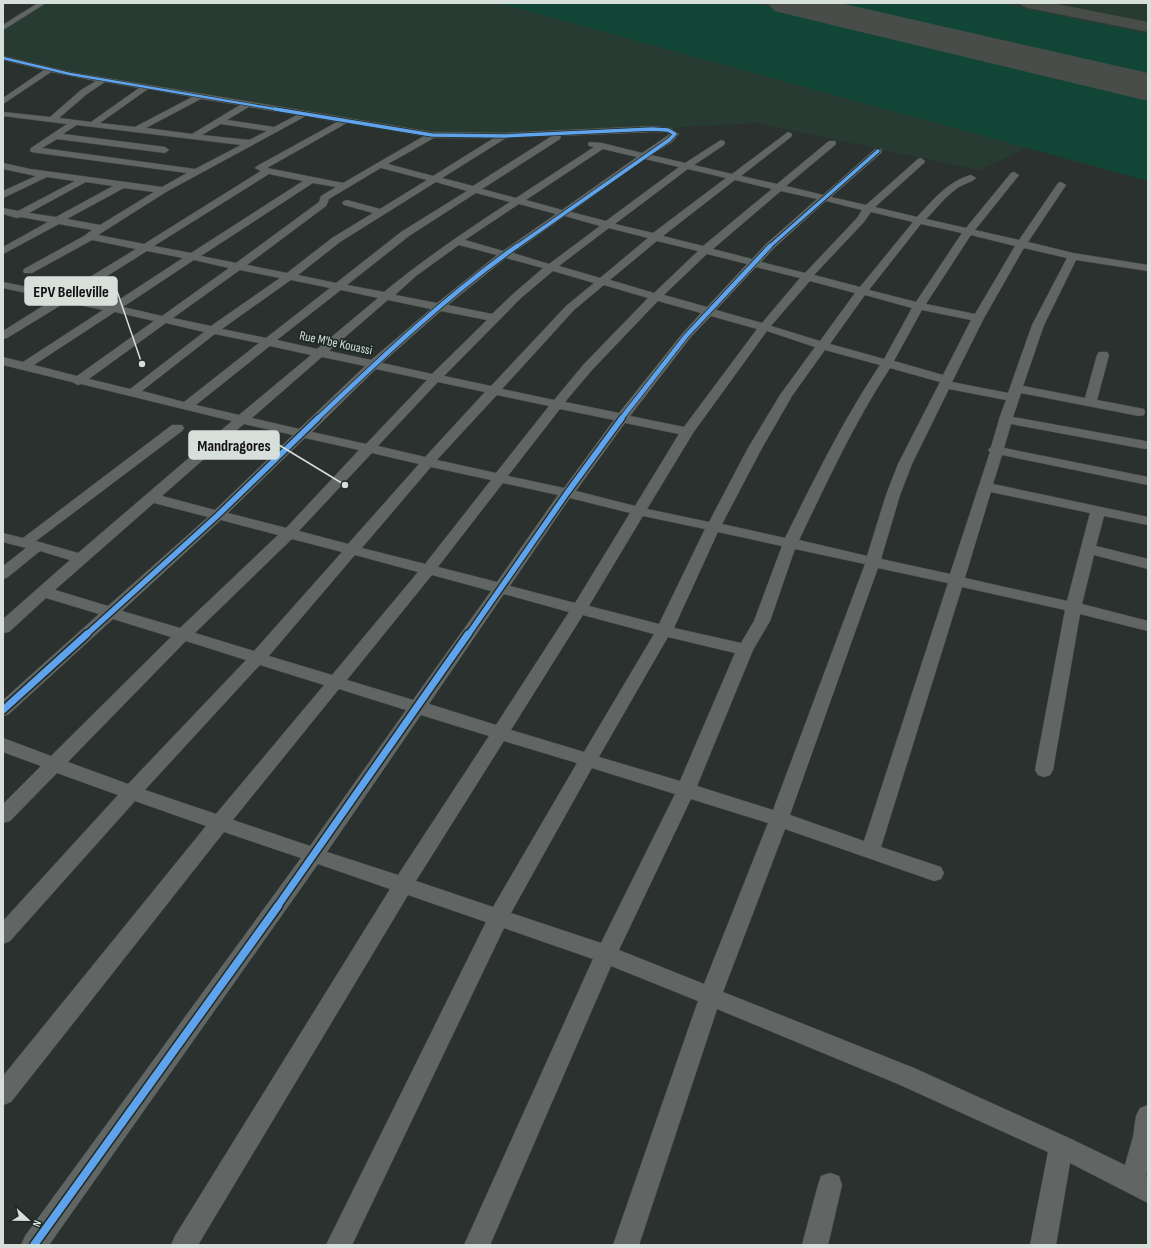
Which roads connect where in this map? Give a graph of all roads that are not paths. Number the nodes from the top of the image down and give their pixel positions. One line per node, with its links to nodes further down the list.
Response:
1 (43, 3): 2 (street)
2 (3, 28)
3 (3, 58): 4 (street)
4 (50, 69): 5 (street); 8 (street)
5 (103, 80): 6 (street); 12 (street)
6 (146, 87): 7 (street); 16 (street)
7 (200, 96): 9 (street); 17 (street)
8 (3, 102)
9 (248, 104): 11 (street); 14 (street)
10 (3, 114): 12 (street)
11 (306, 114): 13 (street); 18 (street)
12 (53, 119): 15 (street)
13 (346, 120): 19 (street); 38 (street)
14 (219, 121): 18 (street); 20 (street)
15 (76, 122): 16 (street); 23 (street)
16 (94, 123): 17 (street)
17 (138, 129): 20 (street)
18 (274, 129): 26 (street)
19 (432, 134): 24 (street); 35 (street)
20 (192, 135): 26 (street); 29 (street)
21 (545, 135): 24 (street); 25 (street); 32 (street)
22 (788, 135): 42 (street)
23 (56, 136): 29 (street); 34 (street)
24 (504, 136): 46 (street)
25 (557, 137): 30 (street); 52 (street)
26 (250, 143): 39 (street)
27 (721, 143): 36 (street)
28 (832, 143): 50 (street)
29 (171, 146): 34 (street)
30 (602, 146): 32 (street); 55 (street)
31 (878, 151): 54 (street)
32 (644, 156): 36 (street); 60 (street)
33 (921, 161): 57 (street)
34 (139, 164): 39 (street)
35 (380, 165): 46 (street); 49 (street)
36 (686, 166): 42 (street); 65 (street)
37 (6, 168): 40 (street)
38 (268, 171): 45 (street); 72 (street)
39 (197, 172): 51 (street)
40 (47, 174): 44 (street); 53 (street)
41 (1014, 175): 67 (street)
42 (732, 177): 50 (street); 69 (street)
43 (971, 178): 63 (street)
44 (86, 179): 47 (street); 61 (street)
45 (312, 179): 49 (street); 77 (street)
46 (436, 179): 52 (street); 59 (street)
47 (124, 184): 51 (street); 62 (street)
48 (1061, 185): 71 (street)
49 (344, 186): 79 (street)
50 (778, 188): 54 (street); 73 (street)
51 (163, 190): 66 (street)
52 (476, 190): 55 (street); 87 (street)
53 (3, 195)
54 (824, 198): 57 (street); 78 (street)
55 (518, 201): 60 (street); 70 (street)
56 (347, 203): 59 (street)
57 (868, 208): 63 (street); 84 (street)
58 (3, 211): 61 (street)
59 (381, 212): 83 (street)
60 (563, 212): 65 (street); 75 (street)
61 (20, 214): 62 (street); 64 (street)
62 (58, 220): 66 (street); 74 (street)
63 (919, 220): 67 (street); 88 (street)
64 (3, 222)
65 (609, 224): 69 (street); 80 (street)
66 (99, 228): 68 (street)
67 (969, 231): 71 (street); 92 (street)
68 (90, 237): 72 (street); 82 (street)
69 (655, 237): 73 (street); 85 (street)
70 (457, 242): 75 (street); 89 (street)
71 (1022, 243): 76 (street); 97 (street)
72 (147, 248): 77 (street); 91 (street)
73 (705, 250): 78 (street); 90 (street)
74 (3, 251)
75 (503, 255): 80 (street); 93 (street)
76 (1073, 256): 81 (street); 115 (street)
77 (192, 257): 79 (street); 94 (street)
78 (755, 263): 84 (street); 95 (street)
79 (238, 266): 83 (street); 98 (street)
80 (550, 268): 85 (street); 96 (street)
81 (1148, 268)
82 (28, 271)
83 (290, 276): 87 (street); 100 (street)
84 (808, 276): 88 (street); 99 (street)
85 (600, 282): 90 (street); 113 (street)
86 (3, 285): 91 (street, Rue M'be Kouassi)
87 (338, 286): 89 (street); 102 (street)
88 (863, 290): 92 (street); 103 (street)
89 (388, 296): 93 (street); 104 (street)
90 (655, 298): 95 (street); 117 (street)
91 (64, 299): 94 (street, Rue M'be Kouassi); 101 (street)
92 (919, 306): 97 (street); 107 (street)
93 (440, 307): 96 (street); 108 (street)
94 (113, 309): 98 (street, Rue M'be Kouassi); 109 (street)
95 (709, 312): 99 (street); 120 (street)
96 (494, 318): 110 (street)
97 (978, 318): 112 (street)
98 (164, 319): 100 (street, Rue M'be Kouassi); 111 (street)
99 (764, 327): 103 (street); 124 (street)
100 (213, 330): 102 (street, Rue M'be Kouassi); 114 (street)
101 (3, 336)
102 (266, 342): 104 (street, Rue M'be Kouassi); 118 (street)
103 (822, 345): 107 (street); 139 (street)
104 (319, 353): 108 (street, Rue M'be Kouassi); 122 (street)
105 (1104, 355): 116 (street)
106 (3, 361): 109 (street)
107 (887, 363): 112 (street); 142 (street)
108 (374, 364): 110 (street, Rue M'be Kouassi); 125 (street)
109 (25, 366): 111 (street)
110 (435, 378): 113 (street, Rue M'be Kouassi); 127 (street)
111 (78, 381): 114 (street)
112 (946, 382): 115 (street); 147 (street)
113 (494, 390): 117 (street, Rue M'be Kouassi); 129 (street)
114 (132, 393): 118 (street)
115 (1014, 393): 116 (street); 121 (street)
116 (1090, 402): 119 (street)
117 (557, 404): 120 (street, Rue M'be Kouassi); 130 (street)
118 (187, 406): 122 (street)
119 (1139, 412)
120 (622, 418): 124 (street, Rue M'be Kouassi); 133 (street)
121 (1005, 419): 126 (street); 128 (street)
122 (242, 420): 125 (street); 134 (street)
123 (177, 428): 143 (street)
124 (687, 432): 135 (street)
125 (303, 433): 127 (street); 137 (street)
126 (1145, 445)
127 (370, 448): 129 (street); 140 (street)
128 (995, 450): 131 (street); 132 (street)
129 (428, 462): 130 (street); 145 (street)
130 (500, 478): 133 (street); 149 (street)
131 (1148, 481)
132 (985, 487): 136 (street); 151 (street)
133 (567, 493): 135 (street); 152 (street)
134 (153, 498): 137 (street); 146 (street)
135 (638, 511): 139 (street); 155 (street)
136 (1098, 511): 138 (street); 144 (street)
137 (217, 516): 140 (street); 156 (street)
138 (1148, 521)
139 (713, 528): 142 (street); 159 (street)
140 (288, 534): 145 (street); 160 (street)
141 (3, 537): 143 (street)
142 (790, 543): 147 (street); 161 (street)
143 (31, 544): 146 (street); 150 (street)
144 (1088, 549): 148 (street); 154 (street)
145 (352, 550): 149 (street); 162 (street)
146 (81, 558): 153 (street)
147 (873, 562): 151 (street); 174 (street)
148 (1148, 564)
149 (428, 570): 152 (street); 163 (street)
150 (3, 574)
151 (956, 581): 154 (street); 176 (street)
152 (500, 589): 155 (street); 164 (street)
153 (44, 592): 156 (street); 158 (street)
154 (1073, 607): 157 (street); 170 (street)
155 (579, 609): 159 (street); 166 (street)
156 (109, 613): 160 (street); 165 (street)
157 (1148, 626)
158 (3, 628)
159 (664, 631): 161 (street); 168 (street)
160 (183, 635): 162 (street); 169 (street)
161 (745, 650): 171 (street)
162 (258, 657): 163 (street); 172 (street)
163 (335, 682): 164 (street); 175 (street)
164 (417, 707): 166 (street); 177 (street)
165 (3, 710)
166 (501, 733): 168 (street); 179 (street)
167 (3, 745): 169 (street)
168 (588, 760): 171 (street); 180 (street)
169 (54, 764): 172 (street); 173 (street)
170 (1044, 770)
171 (686, 790): 174 (street); 182 (street)
172 (131, 792): 175 (street); 181 (street)
173 (3, 816)
174 (779, 819): 176 (street); 183 (street)
175 (220, 822): 177 (street); 184 (street)
176 (870, 851): 178 (street)
177 (315, 854): 179 (street); 189 (street)
178 (934, 873)
179 (403, 885): 180 (street); 190 (street)
180 (498, 918): 182 (street); 191 (street)
181 (3, 935)
182 (606, 954): 183 (street); 192 (street)
183 (710, 997): 186 (street); 193 (street)
184 (3, 1094)
185 (1148, 1116): 188 (street)
186 (1061, 1146): 188 (street); 195 (street)
187 (830, 1185): 194 (street)
188 (1140, 1187)
189 (34, 1245)
190 (184, 1245)
191 (339, 1245)
192 (477, 1245)
193 (626, 1245)
194 (815, 1245)
195 (1043, 1245)

